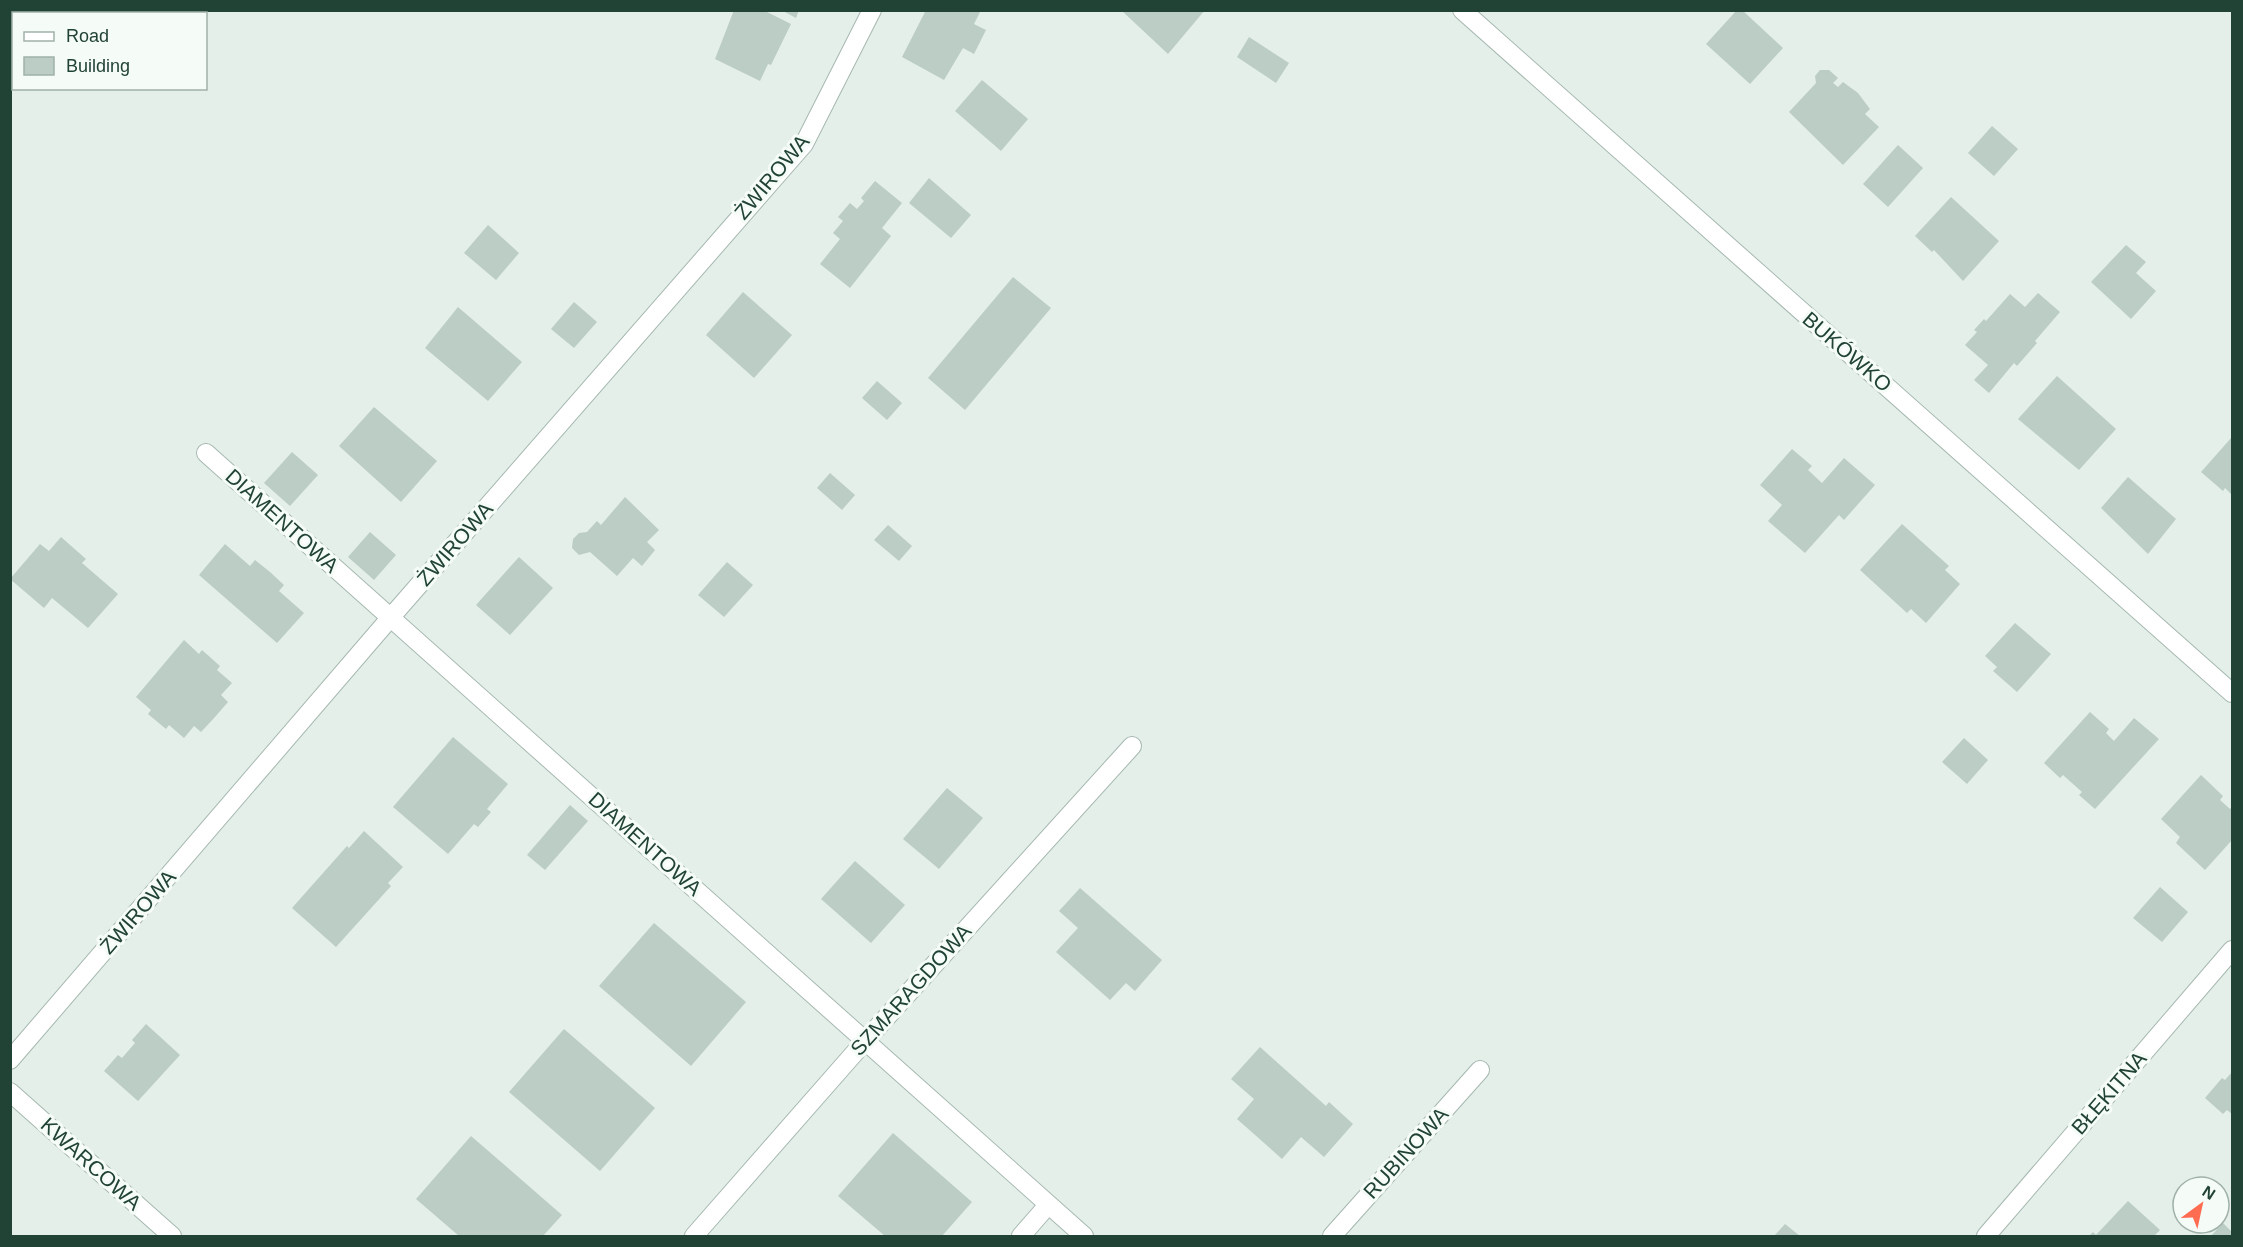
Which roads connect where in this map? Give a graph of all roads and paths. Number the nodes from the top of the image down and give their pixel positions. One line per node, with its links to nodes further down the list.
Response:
1 (872, 10): 4 (street, ŻWIROWA)
2 (1462, 10): 5 (street, BUKÓWKO)
3 (206, 453): 4 (street, DIAMENTOWA)
4 (391, 617): 8 (street, DIAMENTOWA); 9 (street, ŻWIROWA)
5 (2232, 693)
6 (1132, 746): 8 (street, SZMARAGDOWA)
7 (2232, 950): 18 (street, BŁĘKITNA)
8 (865, 1041): 12 (street, DIAMENTOWA); 14 (street, SZMARAGDOWA)
9 (10, 1060)
10 (1480, 1070): 17 (street, RUBINOWA)
11 (10, 1092): 13 (street, KWARCOWA)
12 (1048, 1205): 15 (street); 16 (street, DIAMENTOWA)
13 (172, 1236)
14 (694, 1236)
15 (1021, 1236)
16 (1084, 1236)
17 (1332, 1236)
18 (1986, 1236)

